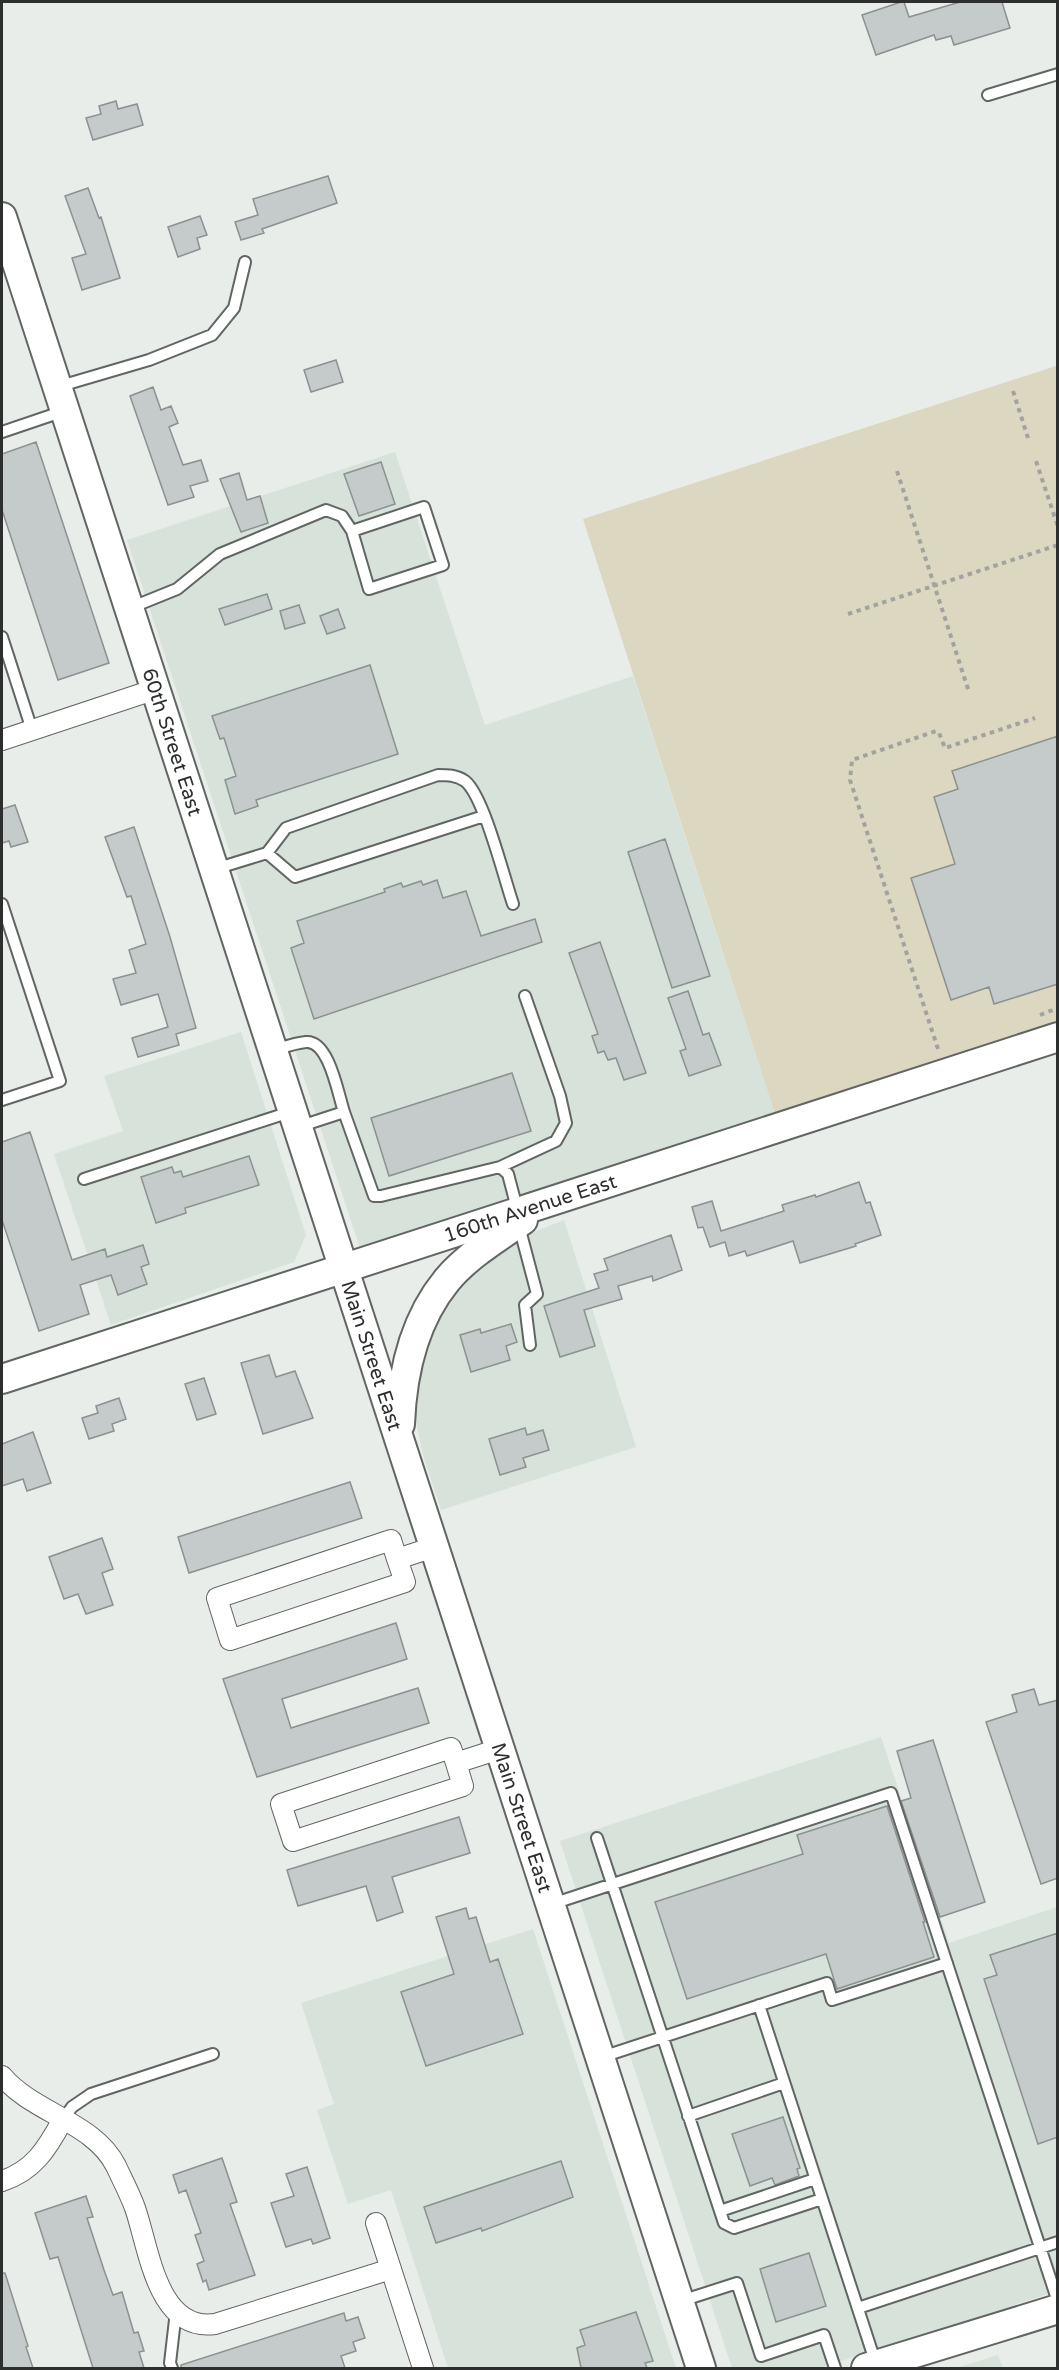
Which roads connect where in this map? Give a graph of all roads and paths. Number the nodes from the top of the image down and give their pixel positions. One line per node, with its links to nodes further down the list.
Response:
1 (1058, 74): 2 (lane)
2 (988, 95)
3 (2, 218): 6 (street, 60th Street East)
4 (246, 262): 6 (lane)
5 (1012, 391): 8 (path)
6 (61, 399): 7 (lane); 15 (street, 60th Street East)
7 (2, 432)
8 (1028, 438)
9 (1036, 461): 11 (path)
10 (897, 471): 14 (path)
11 (1058, 527)
12 (352, 531): 12 (lane); 15 (lane)
13 (1058, 545): 14 (path)
14 (934, 586): 16 (path); 19 (path)
15 (129, 609): 18 (street, 60th Street East)
16 (848, 614)
17 (2, 637): 21 (lane)
18 (156, 689): 21 (street); 25 (street, 60th Street East)
19 (969, 692)
20 (1035, 718): 32 (path)
21 (32, 729): 22 (street)
22 (2, 740)
23 (484, 816): 24 (lane); 24 (lane); 27 (lane)
24 (267, 853): 25 (lane)
25 (214, 869): 33 (street, 60th Street East)
26 (2, 904): 34 (lane)
27 (513, 904)
28 (525, 996): 37 (lane)
29 (1058, 1008): 30 (path)
30 (1034, 1018)
31 (1058, 1037): 39 (street, 160th Avenue East)
32 (938, 1049)
33 (273, 1050): 35 (lane); 36 (street, 60th Street East)
34 (2, 1100)
35 (344, 1112): 36 (lane); 37 (lane)
36 (296, 1119): 38 (lane); 40 (street, 60th Street East)
37 (500, 1167): 39 (lane)
38 (84, 1179)
39 (518, 1218): 40 (street, 160th Avenue East); 41 (lane); 43 (street)
40 (344, 1267): 42 (street, 160th Avenue East); 43 (street, Main Street East)
41 (530, 1345)
42 (3, 1374)
43 (399, 1441): 44 (street, Main Street East)
44 (434, 1547): 45 (street); 46 (street, Main Street East)
45 (397, 1559): 45 (street)
46 (498, 1749): 47 (street); 50 (street, Main Street East)
47 (456, 1763): 47 (street)
48 (597, 1838): 49 (lane)
49 (612, 1884): 50 (lane); 51 (lane); 53 (lane)
50 (549, 1905): 55 (street, Main Street East)
51 (947, 1963): 52 (lane); 66 (lane)
52 (759, 2006): 53 (lane); 57 (lane)
53 (662, 2037): 55 (lane); 58 (lane)
54 (213, 2054): 59 (lane)
55 (598, 2058): 68 (street, Main Street East)
56 (2, 2076): 59 (street)
57 (784, 2083): 58 (lane); 60 (lane)
58 (688, 2116): 63 (lane)
59 (62, 2121): 61 (street); 72 (street)
60 (815, 2179): 62 (lane); 63 (lane)
61 (2, 2181)
62 (822, 2199): 63 (lane); 70 (lane)
63 (720, 2211)
64 (376, 2223): 67 (street)
65 (1058, 2242): 66 (lane)
66 (1040, 2248): 69 (lane); 70 (lane)
67 (391, 2269): 72 (street); 75 (street)
68 (679, 2302): 76 (street, Main Street East); 77 (lane)
69 (1058, 2302)
70 (858, 2307): 73 (lane)
71 (1058, 2309): 73 (street)
72 (176, 2311): 74 (lane)
73 (871, 2367)
74 (172, 2368)
75 (423, 2368)
76 (701, 2368)
77 (835, 2368)

